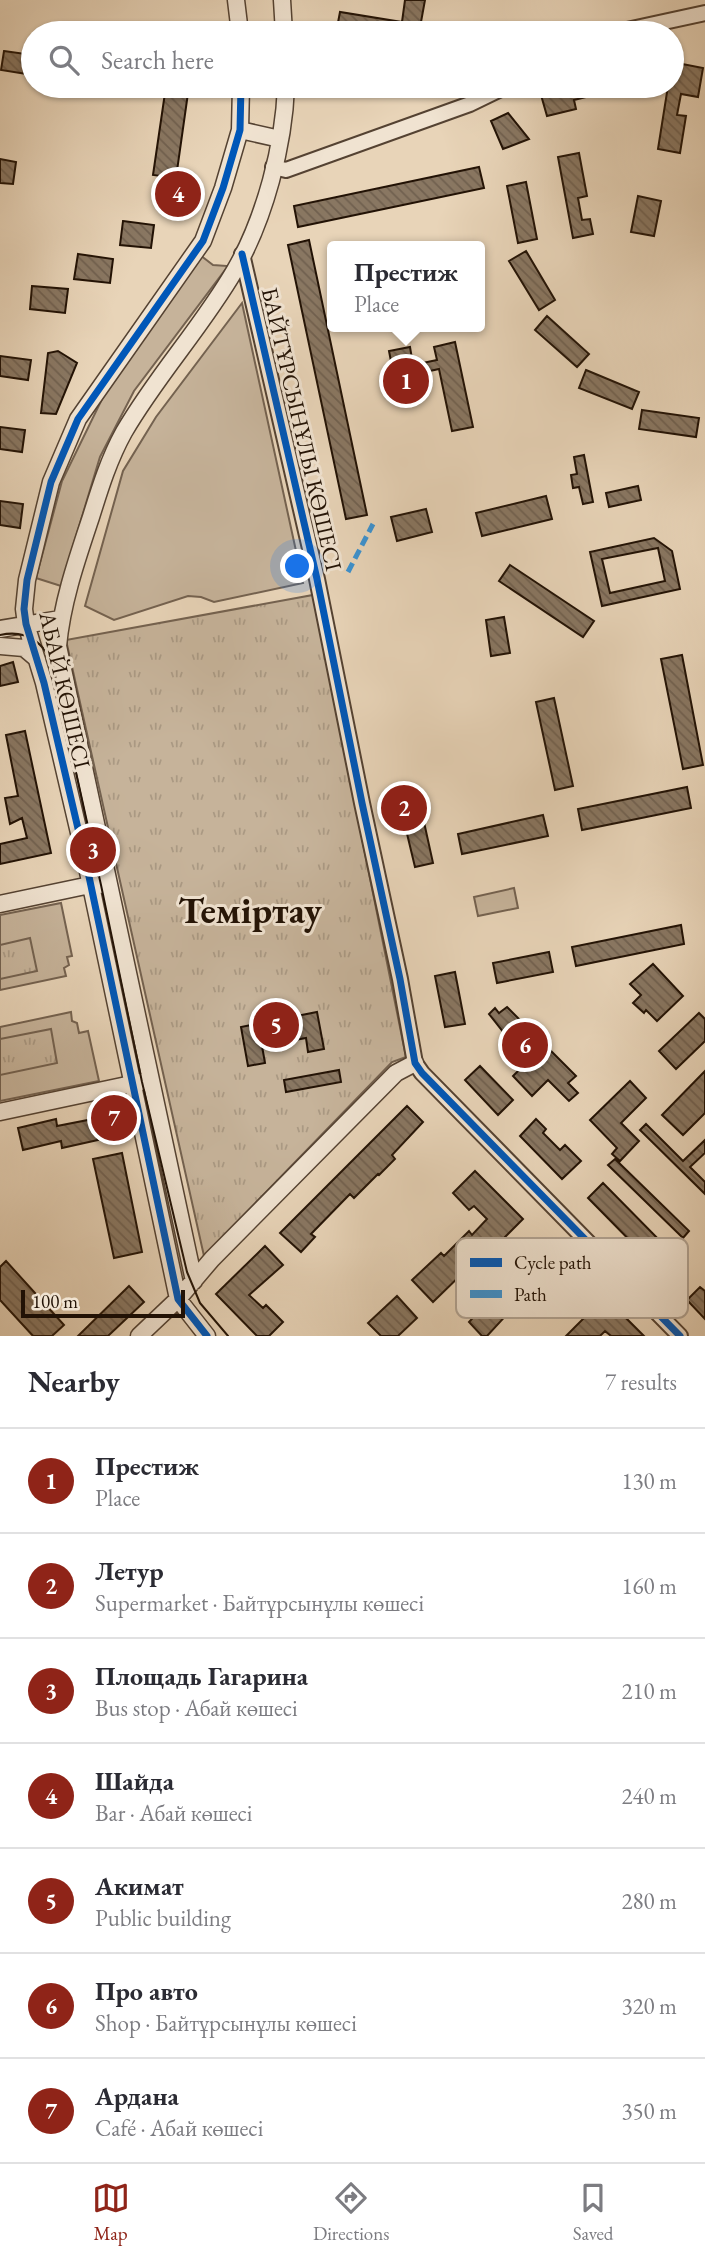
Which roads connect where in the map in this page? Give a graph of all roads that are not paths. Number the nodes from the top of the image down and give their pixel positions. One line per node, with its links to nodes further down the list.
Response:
1 (236, 0): 4 (street)
2 (282, 0): 5 (street)
3 (705, 13): 6 (street)
4 (239, 21)
5 (283, 21)
6 (668, 21)
7 (241, 98): 10 (street, АБАЙ КӨШЕСІ)
8 (285, 98): 11 (street, АБАЙ КӨШЕСІ)
9 (482, 98): 12 (street)
10 (240, 130): 11 (street); 14 (street, АБАЙ КӨШЕСІ)
11 (280, 139): 12 (street, АБАЙ КӨШЕСІ)
12 (273, 167): 13 (street, АБАЙ КӨШЕСІ)
13 (242, 254): 15 (street, АБАЙ КӨШЕСІ); 23 (street, БАЙТҰРСЫНҰЛЫ КӨШЕСІ)
14 (27, 580): 16 (street, АБАЙ КӨШЕСІ); 17 (street)
15 (60, 619): 16 (street); 21 (street, АБАЙ КӨШЕСІ)
16 (26, 624): 17 (street); 18 (street); 19 (street, АБАЙ КӨШЕСІ)
17 (0, 628)
18 (0, 646): 19 (street)
19 (37, 659): 20 (street, АБАЙ КӨШЕСІ)
20 (90, 885): 21 (street); 22 (street); 25 (street, АБАЙ КӨШЕСІ)
21 (110, 887): 24 (street, АБАЙ КӨШЕСІ)
22 (0, 904)
23 (415, 1063): 27 (street); 28 (street)
24 (151, 1080): 25 (street); 28 (street, АБАЙ КӨШЕСІ)
25 (132, 1084): 26 (street); 29 (street, АБАЙ КӨШЕСІ)
26 (0, 1112)
27 (584, 1238)
28 (194, 1281): 29 (street)
29 (178, 1299): 31 (street); 32 (street, АБАЙ КӨШЕСІ)
30 (662, 1318): 33 (street)
31 (139, 1336)
32 (207, 1336)
33 (680, 1336)

